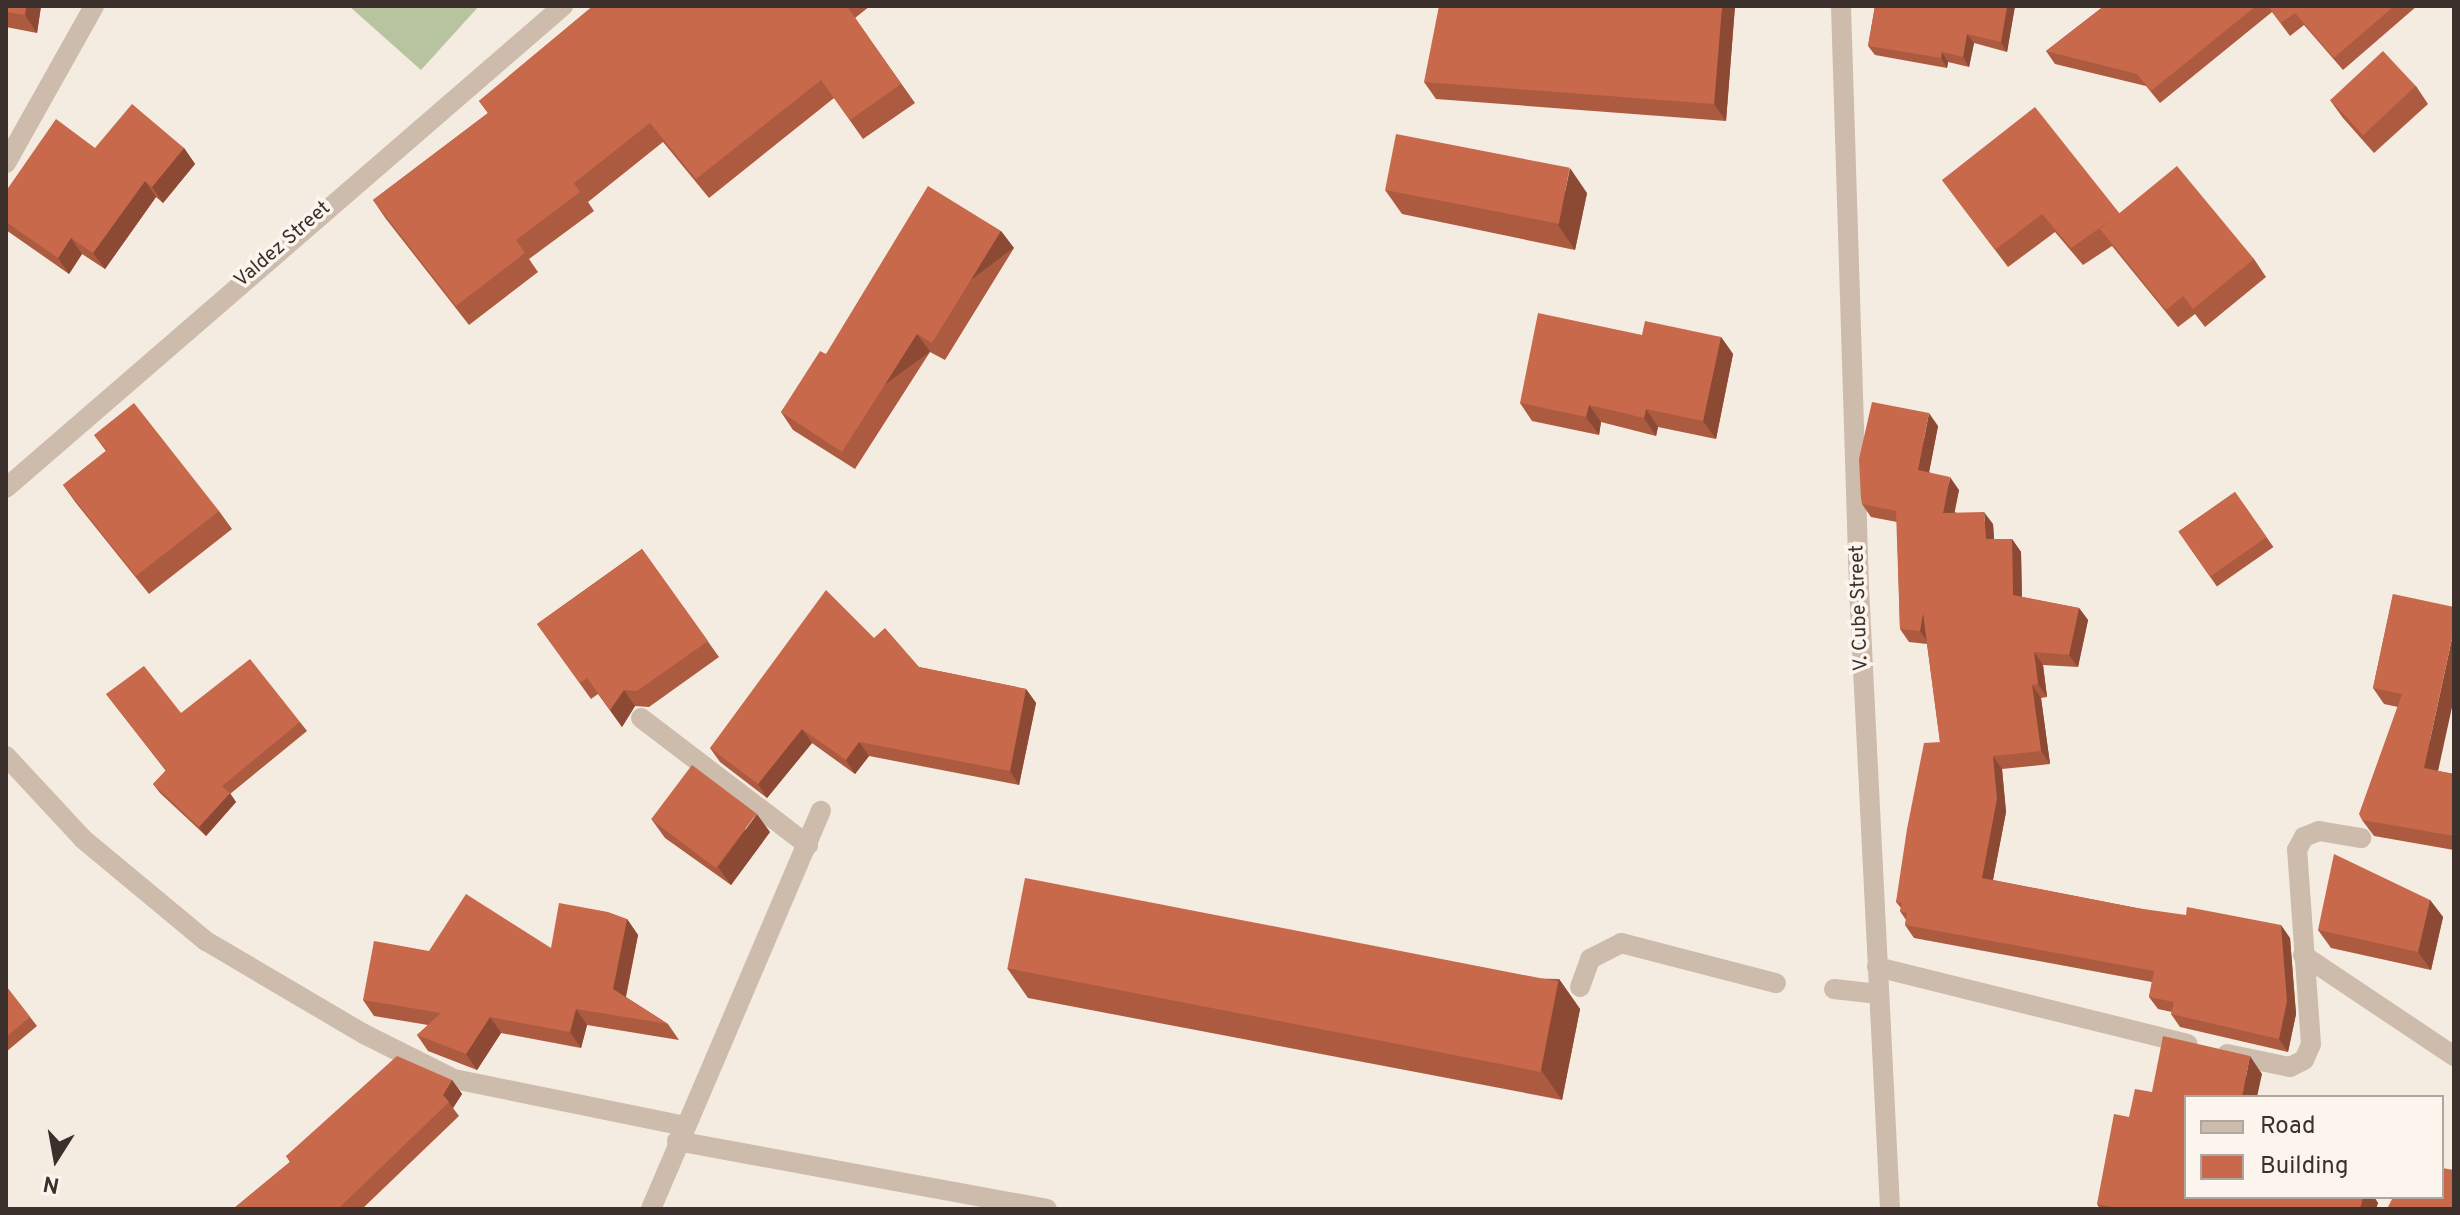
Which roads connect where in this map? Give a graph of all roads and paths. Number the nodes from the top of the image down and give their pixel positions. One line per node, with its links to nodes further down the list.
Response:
1 (94, 6): 4 (street)
2 (563, 6): 5 (street, Valdez Street)
3 (1841, 6): 12 (street, V. Cube Street)
4 (6, 163)
5 (6, 488)
6 (641, 718): 10 (street)
7 (6, 756): 18 (street)
8 (821, 811): 10 (street)
9 (2361, 838): 11 (street)
10 (808, 845): 18 (street)
11 (2303, 955): 12 (street); 17 (street)
12 (1877, 967): 16 (street, V. Cube Street)
13 (1776, 983): 14 (street)
14 (1580, 987)
15 (1834, 989): 16 (street)
16 (1879, 994): 21 (street, V. Cube Street)
17 (2454, 1056)
18 (680, 1134): 19 (street); 20 (street)
19 (651, 1209)
20 (1047, 1209)
21 (1890, 1209)

